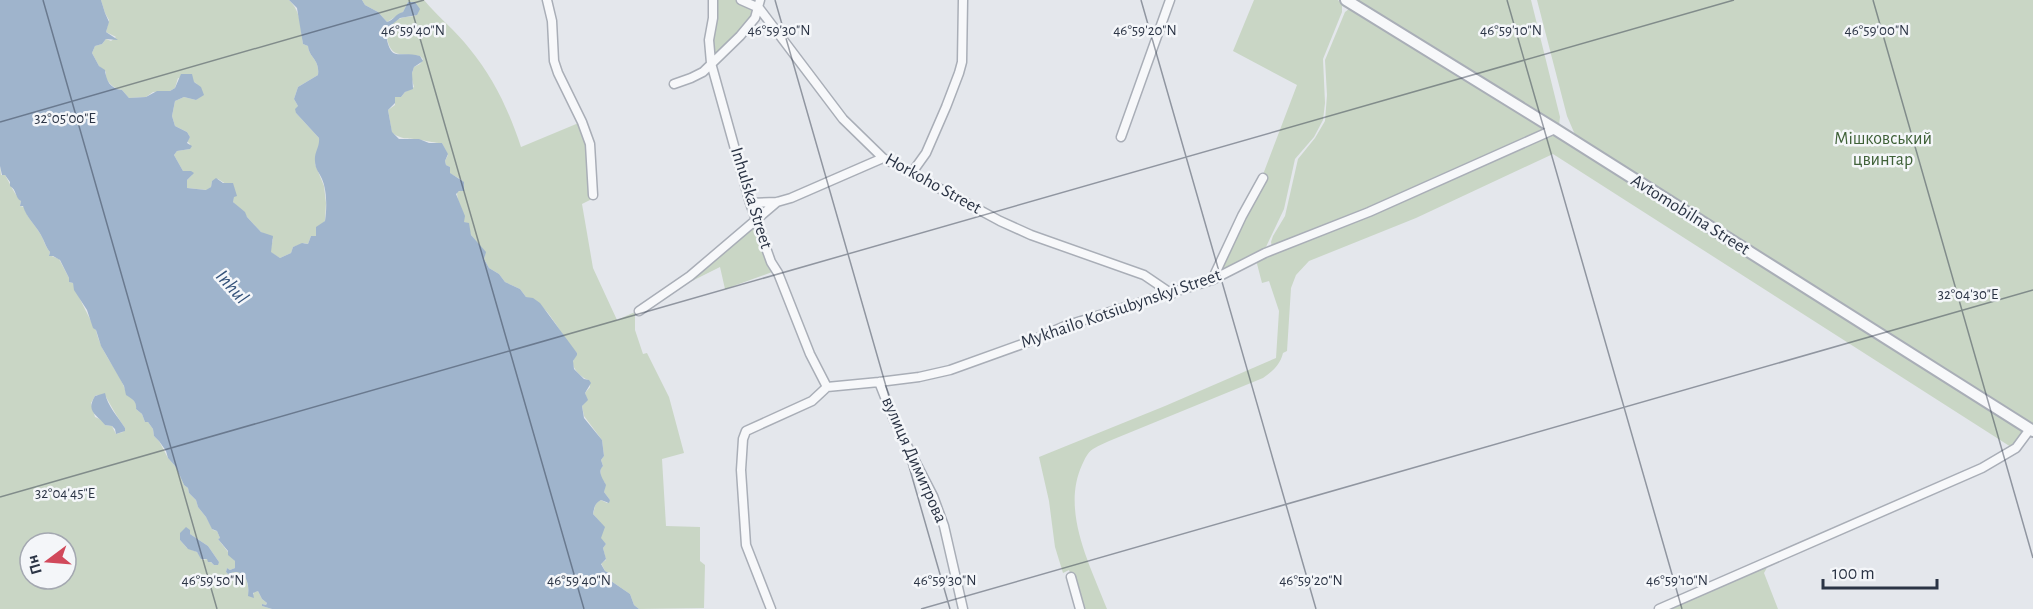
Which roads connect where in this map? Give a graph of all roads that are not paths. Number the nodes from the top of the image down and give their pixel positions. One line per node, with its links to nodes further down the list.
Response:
1 (547, 0): 15 (street)
2 (713, 0): 8 (street, Inhulska Street)
3 (741, 0): 7 (street, Horkoho Street)
4 (963, 0): 13 (street)
5 (1170, 0): 11 (street)
6 (1346, 0): 10 (street, Avtomobilna Street)
7 (760, 4): 8 (street); 12 (street, Horkoho Street)
8 (711, 63): 9 (street); 17 (street, Inhulska Street)
9 (674, 84)
10 (1556, 129): 20 (street, Mykhailo Kotsiubynskyi Street); 26 (street, Avtomobilna Street)
11 (1121, 137)
12 (883, 158): 13 (street, Horkoho Street); 16 (street)
13 (911, 174): 19 (street, Horkoho Street)
14 (1263, 178): 20 (street)
15 (593, 195)
16 (777, 202): 17 (street); 18 (street)
17 (750, 203): 18 (street, Inhulska Street)
18 (757, 221): 23 (street); 25 (street, Inhulska Street)
19 (1149, 279): 21 (street, Horkoho Street); 22 (street)
20 (1212, 280): 21 (street, Mykhailo Kotsiubynskyi Street)
21 (1172, 294): 22 (street, Mykhailo Kotsiubynskyi Street)
22 (1149, 301): 24 (street, Mykhailo Kotsiubynskyi Street)
23 (639, 311)
24 (879, 382): 25 (street, Mykhailo Kotsiubynskyi Street); 29 (street, вулиця Димитрова)
25 (827, 387): 28 (street)
26 (2031, 430): 31 (street)
27 (1071, 578): 30 (street)
28 (771, 609)
29 (963, 609)
30 (1080, 609)
31 (1659, 609)

